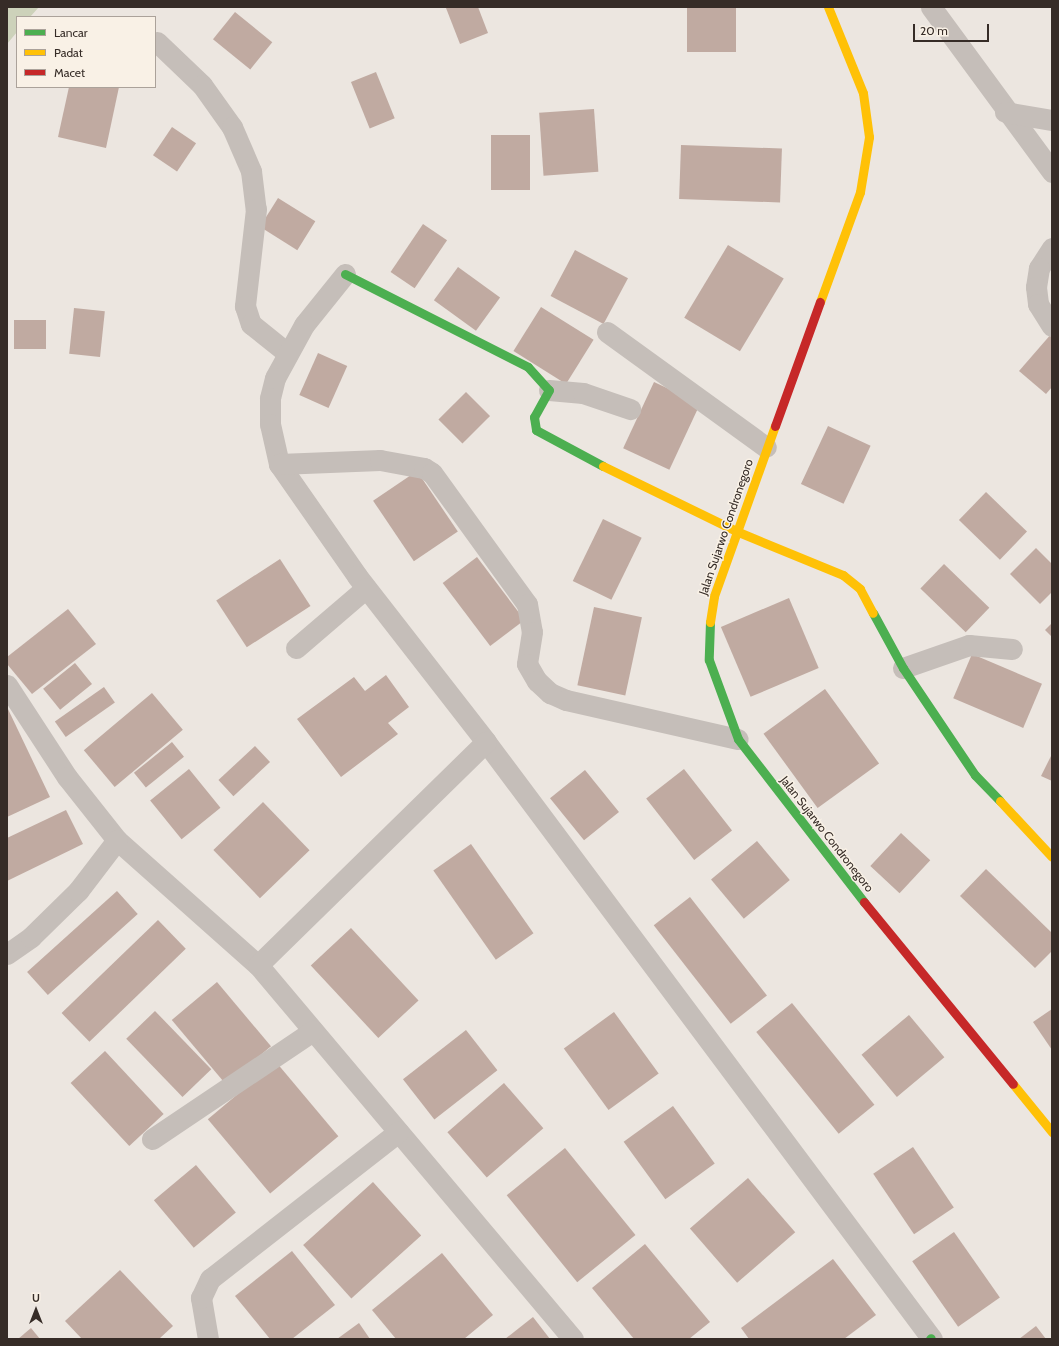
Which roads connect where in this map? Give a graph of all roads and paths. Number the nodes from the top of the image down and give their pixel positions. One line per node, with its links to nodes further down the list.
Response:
1 (828, 7): 14 (street, Jalan Sujarwo Condronegoro)
2 (931, 7): 4 (street)
3 (157, 42): 11 (street)
4 (1005, 112): 5 (street); 6 (street)
5 (1052, 120)
6 (1052, 172)
7 (1052, 248): 9 (street)
8 (345, 274): 11 (street); 12 (street)
9 (1052, 326)
10 (607, 332): 14 (street)
11 (286, 352): 15 (street)
12 (549, 390): 13 (street); 16 (street)
13 (630, 409)
14 (766, 448): 16 (street, Jalan Sujarwo Condronegoro)
15 (279, 464): 17 (street); 22 (street)
16 (736, 531): 20 (street); 22 (street, Jalan Sujarwo Condronegoro)
17 (366, 588): 18 (street); 23 (street)
18 (296, 648)
19 (1012, 649): 20 (street)
20 (903, 668): 25 (street)
21 (7, 685): 24 (street)
22 (738, 739): 30 (street, Jalan Sujarwo Condronegoro)
23 (486, 742): 27 (street); 34 (street)
24 (118, 840): 26 (street); 27 (street)
25 (1052, 858)
26 (7, 954)
27 (258, 964): 28 (street)
28 (313, 1031): 29 (street); 31 (street)
29 (398, 1132): 32 (street); 33 (street)
30 (1052, 1132)
31 (152, 1139)
32 (208, 1339)
33 (573, 1339)
34 (931, 1339)

